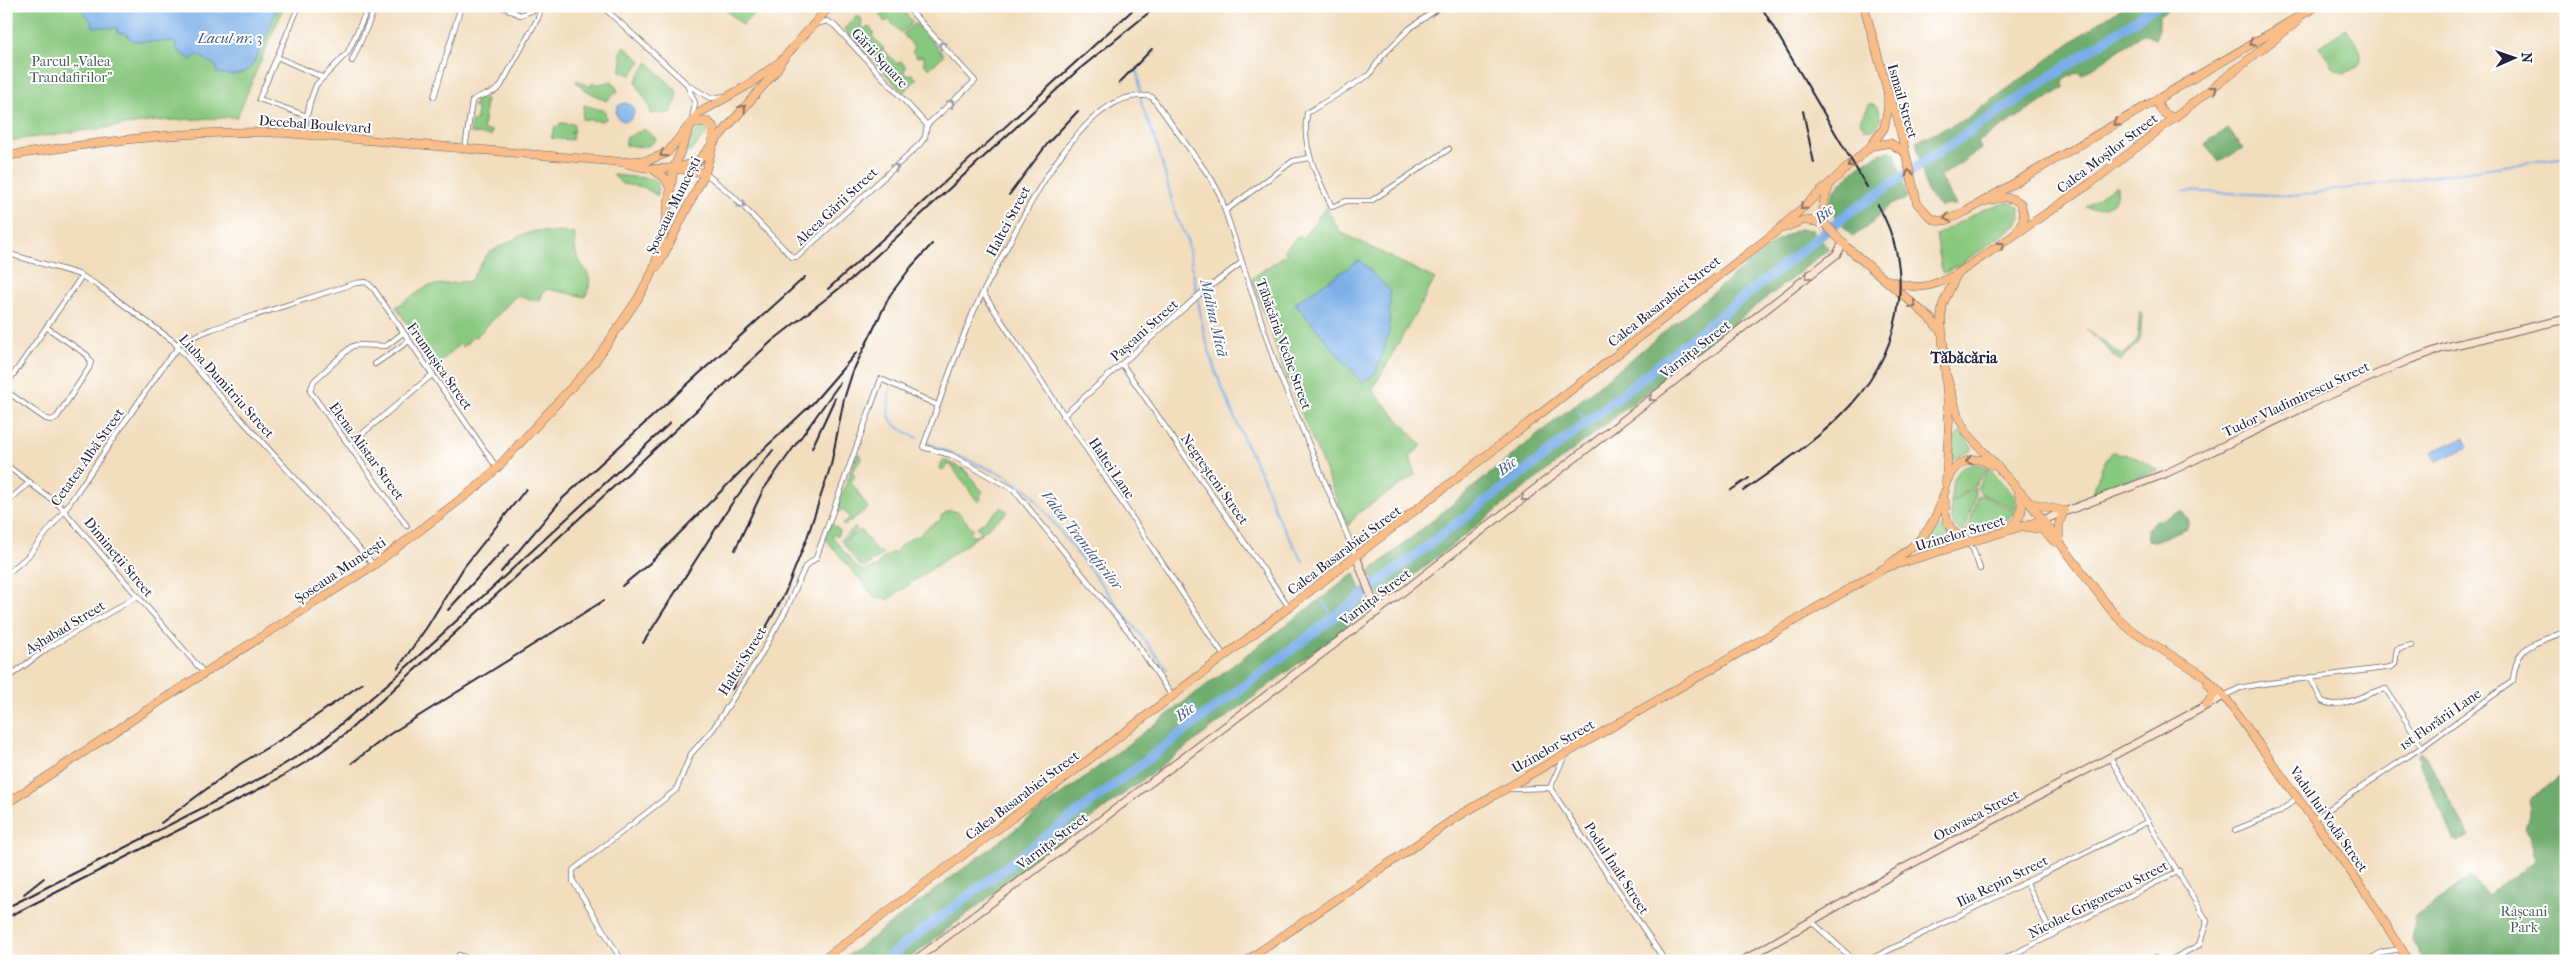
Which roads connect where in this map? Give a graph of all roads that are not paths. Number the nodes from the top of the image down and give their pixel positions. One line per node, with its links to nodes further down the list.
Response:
1 (299, 6): 14 (street)
2 (368, 6): 17 (street)
3 (376, 6): 16 (street)
4 (462, 6): 22 (street)
5 (502, 6): 11 (street)
6 (602, 6): 18 (street)
7 (830, 6): 13 (main road)
8 (906, 6): 27 (street, Aleea Gării Street, one-way to 8)
9 (1441, 6): 35 (street)
10 (1864, 6): 19 (main road, Ismail Street)
11 (542, 7): 31 (street)
12 (2316, 7): 23 (main road, Calea Moșilor Street, one-way to 23); 25 (main road, Calea Moșilor Street, one-way to 12)
13 (811, 28): 15 (main road); 27 (street, Gării Square)
14 (276, 57): 17 (street); 24 (street)
15 (782, 60): 20 (main road, Decebal Boulevard); 29 (main road, one-way to 15)
16 (352, 61)
17 (322, 77): 24 (street)
18 (688, 85): 20 (street); 26 (street)
19 (1888, 93): 30 (main road, Calea Basarabiei Street); 33 (main road, Ismail Street)
20 (729, 95): 26 (main road, Decebal Boulevard)
21 (1149, 96): 45 (street, Tăbăcăria Veche Street); 58 (street, Haltei Street)
22 (434, 97)
23 (2158, 98): 25 (main road); 42 (main road, Calea Moșilor Street, one-way to 42)
24 (307, 116): 28 (street)
25 (2175, 118): 49 (main road, Calea Moșilor Street)
26 (692, 122): 29 (main road); 36 (main road, Decebal Boulevard, one-way to 36); 37 (main road, Șoseaua Muncești)
27 (927, 125): 39 (street, Aleea Gării Street, one-way to 27)
28 (304, 135): 31 (main road, Decebal Boulevard); 34 (main road, Decebal Boulevard)
29 (712, 145): 37 (main road); 39 (main road, Șoseaua Muncești)
30 (1871, 146): 33 (main road); 40 (main road, Calea Basarabiei Street, one-way to 40)
31 (465, 149): 36 (main road, Decebal Boulevard)
32 (1449, 149): 35 (street)
33 (1904, 152): 43 (main road, Ismail Street, one-way to 33)
34 (6, 156)
35 (1309, 158): 45 (street)
36 (622, 162): 38 (main road, Decebal Boulevard)
37 (674, 168): 38 (main road, Decebal Boulevard); 39 (main road); 41 (main road, Șoseaua Muncești)
38 (651, 169): 41 (main road)
39 (705, 173): 46 (main road, Șoseaua Muncești)
40 (1830, 183): 47 (main road); 48 (main road, Calea Basarabiei Street, one-way to 48)
41 (670, 188): 44 (main road, Șoseaua Muncești)
42 (1980, 202): 43 (main road, Calea Moșilor Street, one-way to 43); 49 (main road)
43 (1917, 203)
44 (668, 210): 46 (main road); 53 (main road, Șoseaua Muncești)
45 (1225, 211): 52 (street, Tăbăcăria Veche Street)
46 (686, 212): 53 (main road, Șoseaua Muncești)
47 (1825, 224): 48 (main road); 50 (main road)
48 (1777, 231): 92 (main road, Calea Basarabiei Street)
49 (2015, 235): 54 (main road, Calea Moșilor Street, one-way to 49)
50 (1840, 241): 56 (main road); 99 (street, Varnița Street, one-way to 99)
51 (7, 254): 55 (street, Liuba Dumitriu Street)
52 (1241, 263): 66 (street, Pașcani Street); 92 (street, Tăbăcăria Veche Street)
53 (652, 273): 75 (main road, Șoseaua Muncești)
54 (1957, 274): 56 (main road, Calea Moșilor Street); 61 (main road)
55 (82, 276): 60 (street); 64 (street, Liuba Dumitriu Street)
56 (1884, 279): 61 (main road, one-way to 61)
57 (362, 281): 62 (street, Frumușica Street); 64 (street, Cetatea Albă Street)
58 (983, 293): 71 (street, Haltei Street); 72 (street, Haltei Lane)
59 (2566, 319): 83 (street, Tudor Vladimirescu Street)
60 (46, 327): 69 (street); 70 (street)
61 (1940, 332): 68 (main road)
62 (403, 333): 63 (street, Frumușica Street); 73 (street, Elena Alistar Street)
63 (409, 341): 65 (street); 67 (street, Frumușica Street)
64 (177, 346): 82 (street, Cetatea Albă Street); 93 (street, Liuba Dumitriu Street)
65 (374, 364)
66 (1122, 364): 72 (street, Pașcani Street); 98 (street, Negreșteni Street)
67 (432, 374): 73 (street); 75 (street, Frumușica Street)
68 (1947, 377): 76 (main road); 78 (main road)
69 (6, 385)
70 (6, 391)
71 (937, 405): 107 (street, Haltei Street); 127 (street, Haltei Street)
72 (1063, 416): 103 (street, Haltei Lane)
73 (349, 445): 85 (street, Elena Alistar Street)
74 (6, 466): 77 (street, Dimineții Street)
75 (497, 468): 93 (main road, Șoseaua Muncești)
76 (2000, 471): 78 (main road, one-way to 78); 79 (main road)
77 (30, 482): 81 (street); 82 (street, Dimineții Street)
78 (1946, 487): 87 (main road); 94 (main road, Uzinelor Street)
79 (2016, 488): 80 (main road); 88 (main road)
80 (2029, 502): 83 (main road); 84 (main road)
81 (6, 503)
82 (64, 511): 96 (street, Cetatea Albă Street); 97 (street, Dimineții Street)
83 (2064, 512): 84 (street, Tudor Vladimirescu Street); 91 (main road)
84 (2044, 520): 86 (main road, Uzinelor Street); 91 (main road, Vadul lui Vodă Street)
85 (407, 526)
86 (2017, 528): 88 (main road, Uzinelor Street); 91 (main road)
87 (1953, 531): 89 (main road); 90 (street)
88 (2000, 534): 89 (main road, Uzinelor Street)
89 (1978, 541): 90 (main road, Uzinelor Street)
90 (1968, 544): 94 (main road, Uzinelor Street); 95 (street)
91 (2062, 548): 102 (main road, Vadul lui Vodă Street)
92 (1356, 556): 98 (main road, Calea Basarabiei Street); 99 (street, Tăbăcăria Veche Street)
93 (374, 565): 104 (main road, Șoseaua Muncești)
94 (1882, 569): 111 (main road, Uzinelor Street)
95 (1980, 569)
96 (6, 575)
97 (138, 596): 104 (street, Dimineții Street); 106 (street, Așhabad Street)
98 (1289, 607): 103 (main road, Calea Basarabiei Street)
99 (1376, 609): 129 (street, Varnița Street)
100 (2566, 631): 110 (street, 1st Florării Lane)
101 (2412, 645): 105 (street)
102 (2158, 647): 108 (main road, Vadul lui Vodă Street); 109 (main road)
103 (1224, 656): 107 (main road, Calea Basarabiei Street)
104 (204, 673): 116 (main road, Șoseaua Muncești)
105 (2310, 677): 108 (street); 110 (street)
106 (6, 679)
107 (1172, 696): 128 (main road, Calea Basarabiei Street)
108 (2224, 696): 109 (street, Otovasca Street); 115 (main road, Vadul lui Vodă Street)
109 (2206, 705): 112 (street, Otovasca Street)
110 (2422, 747): 117 (street, 1st Florării Lane)
111 (1566, 753): 113 (street); 114 (main road, Uzinelor Street)
112 (2110, 758): 118 (street); 122 (street, Otovasca Street)
113 (1550, 788): 114 (street); 131 (street, Podul Înalt Street)
114 (1505, 789): 130 (main road, Uzinelor Street)
115 (2298, 797): 117 (main road, Vadul lui Vodă Street); 119 (street)
116 (6, 804)
117 (2314, 819): 124 (main road, Vadul lui Vodă Street)
118 (2147, 822): 120 (street); 121 (street, Ilia Repin Street)
119 (2235, 830)
120 (2179, 871): 123 (street, Nicolae Grigorescu Street); 136 (street)
121 (2026, 883): 123 (street); 134 (street, Ilia Repin Street)
122 (1811, 921): 132 (street, Otovasca Street); 133 (street)
123 (2052, 935): 135 (street, Nicolae Grigorescu Street)
124 (2402, 949): 137 (street); 138 (main road, Vadul lui Vodă Street)
125 (459, 955): 126 (street)
126 (475, 961)
127 (622, 961)
128 (821, 961)
129 (914, 961)
130 (1246, 961)
131 (1664, 961)
132 (1742, 961)
133 (1855, 961)
134 (1867, 961)
135 (2000, 961)
136 (2170, 961)
137 (2368, 961)
138 (2408, 961)

